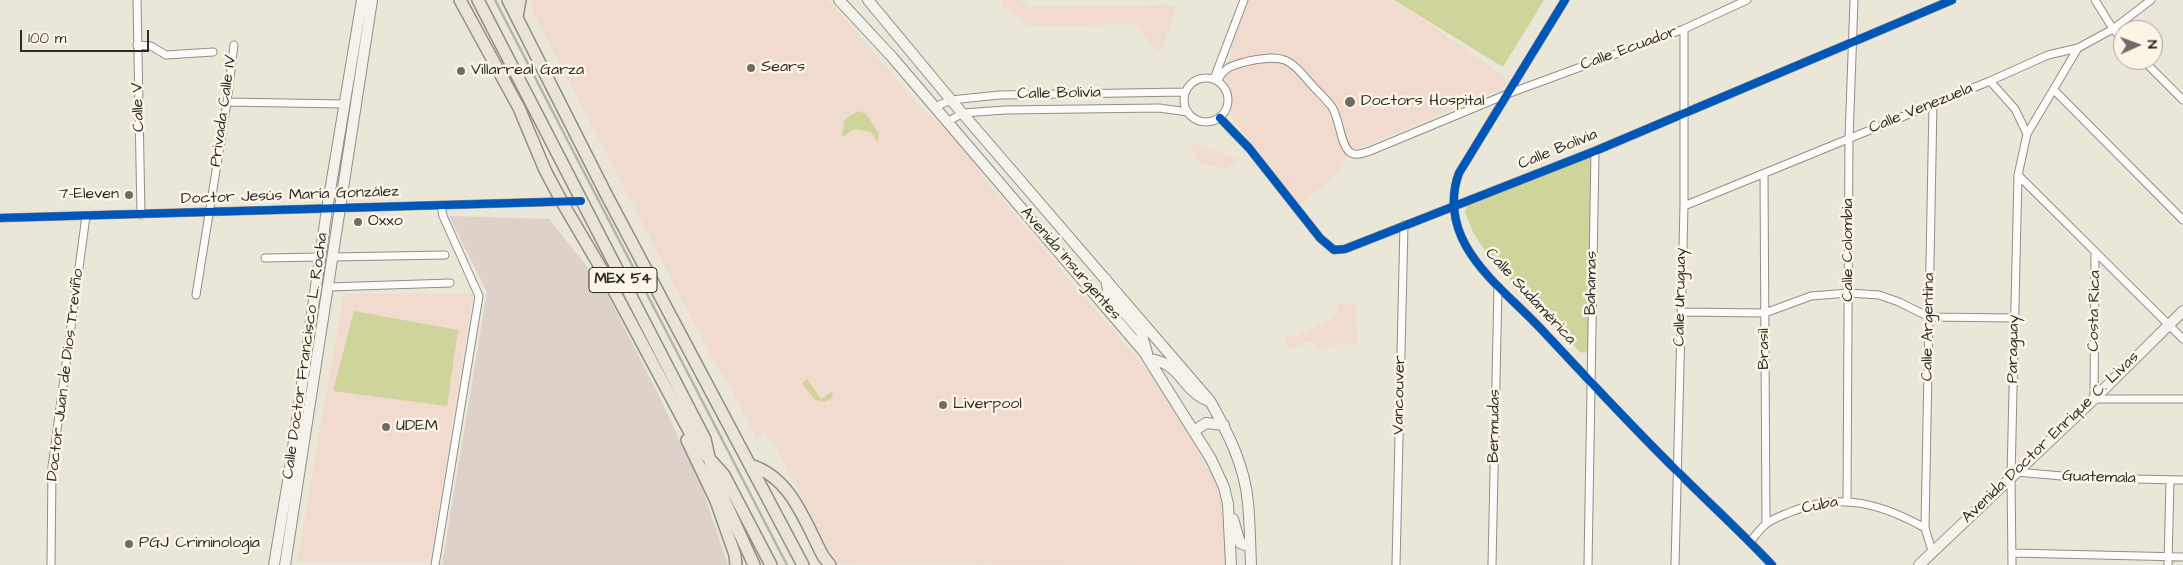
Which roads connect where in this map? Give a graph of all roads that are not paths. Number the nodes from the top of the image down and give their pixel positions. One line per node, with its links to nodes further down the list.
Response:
1 (136, 0): 22 (street, Calle V)
2 (362, 0): 27 (main road, Calle Doctor Francisco L. Rocha)
3 (372, 0): 27 (main road, Calle Doctor Francisco L. Rocha)
4 (460, 0): 50 (main road, MEX 54)
5 (478, 0): 49 (main road, MEX 54)
6 (508, 0): 17 (main road, MEX 54)
7 (520, 0): 17 (main road)
8 (839, 0): 38 (main road, Avenida Insurgentes)
9 (868, 0): 33 (main road, Avenida Insurgentes)
10 (1244, 0): 28 (street)
11 (1565, 0): 32 (street, Calle Sudamérica)
12 (1747, 0): 19 (street, Calle Ecuador)
13 (1854, 0): 21 (street, Calle Colombia)
14 (1952, 0): 21 (street, Calle Bolivia)
15 (2095, 0): 20 (street)
16 (2151, 0): 18 (street, Calle Venezuela)
17 (518, 17): 90 (main road, MEX 54)
18 (2125, 20)
19 (1684, 29): 32 (street, Calle Ecuador); 41 (street, Calle Uruguay)
20 (2113, 29): 24 (street, Calle Venezuela)
21 (1851, 42): 41 (street, Calle Bolivia); 45 (street, Calle Colombia)
22 (137, 45): 25 (street); 57 (street, Calle V)
23 (234, 45): 35 (street, Privada Calle IV)
24 (2078, 48): 29 (street, Calle Venezuela); 30 (street, Paraguay)
25 (213, 52)
26 (2154, 70): 34 (street)
27 (354, 76): 37 (main road, Calle Doctor Francisco L. Rocha); 55 (main road, Calle Doctor Francisco L. Rocha)
28 (1216, 80): 31 (street); 32 (street, Calle Ecuador); 42 (street)
29 (1990, 81): 36 (street, Calle Venezuela); 44 (street)
30 (2054, 90): 44 (street, Paraguay); 60 (street)
31 (1185, 92): 33 (street, Calle Bolivia); 39 (street)
32 (1510, 93): 52 (street, Calle Sudamérica)
33 (951, 100): 38 (street, Calle Bolivia); 40 (main road, Avenida Insurgentes)
34 (2183, 100)
35 (227, 102): 37 (street); 56 (street, Privada Calle IV)
36 (1933, 103): 45 (street, Calle Venezuela); 76 (street, Calle Argentina)
37 (344, 104): 54 (main road, Calle Doctor Francisco L. Rocha)
38 (935, 107): 43 (main road, Avenida Insurgentes)
39 (1188, 112): 40 (street, Calle Bolivia); 42 (street)
40 (963, 113): 43 (street, Calle Bolivia); 67 (main road, Avenida Insurgentes)
41 (1682, 114): 46 (street, Calle Bolivia); 53 (street, Calle Uruguay)
42 (1220, 118): 61 (street, Calle Bolivia)
43 (947, 122): 80 (main road, Avenida Insurgentes)
44 (2027, 134): 48 (street, Paraguay)
45 (1849, 138): 47 (street, Calle Venezuela); 71 (street, Calle Colombia)
46 (1595, 150): 52 (street, Calle Bolivia); 81 (street, Bahamas)
47 (1764, 174): 53 (street, Calle Venezuela); 75 (street, Brasil)
48 (2018, 175): 62 (street); 77 (street, Paraguay)
49 (581, 201): 50 (street, Doctor Jesús María González); 89 (main road, MEX 54)
50 (562, 202): 51 (street, Doctor Jesús María González); 85 (main road, MEX 54)
51 (441, 205): 55 (street, Doctor Jesús María González); 108 (street)
52 (1453, 206): 61 (street, Calle Bolivia); 70 (street, Calle Sudamérica)
53 (1684, 206): 74 (street, Calle Uruguay)
54 (327, 208): 55 (street, Doctor Jesús María González); 56 (street, Doctor Jesús María González); 64 (main road, Calle Doctor Francisco L. Rocha)
55 (340, 208): 65 (main road, Calle Doctor Francisco L. Rocha)
56 (208, 211): 57 (street, Doctor Jesús María González); 72 (street, Privada Calle IV)
57 (141, 214): 58 (street, Doctor Jesús María González)
58 (86, 216): 59 (street, Doctor Jesús María González); 105 (street, Doctor Juan de Dios Treviño)
59 (0, 218)
60 (2183, 220)
61 (1404, 225): 116 (street, Vancouver)
62 (2096, 254): 78 (street); 82 (street, Costa Rica)
63 (445, 255): 65 (street)
64 (320, 257): 66 (street); 88 (main road, Calle Doctor Francisco L. Rocha)
65 (332, 257): 69 (main road, Calle Doctor Francisco L. Rocha)
66 (264, 258)
67 (1106, 278): 80 (main road); 84 (main road, Avenida Insurgentes)
68 (450, 283): 69 (street)
69 (328, 286): 88 (main road, Calle Doctor Francisco L. Rocha)
70 (1498, 287): 81 (street, Calle Sudamérica); 117 (street, Bermudas)
71 (1849, 293): 75 (street); 76 (street); 95 (street, Calle Colombia)
72 (196, 295)
73 (2183, 310): 78 (main road, Avenida Doctor Enrique C. Livas)
74 (1681, 312): 75 (street); 91 (street, Calle Uruguay)
75 (1765, 313): 97 (street, Brasil)
76 (1929, 317): 77 (street); 98 (street, Calle Argentina)
77 (2014, 318): 92 (street, Paraguay)
78 (2168, 324): 79 (street); 82 (main road, Avenida Doctor Enrique C. Livas)
79 (2183, 339)
80 (1148, 359): 84 (main road); 87 (main road, Avenida Insurgentes)
81 (1590, 382): 91 (street, Calle Sudamérica); 118 (street, Bahamas)
82 (2094, 399): 83 (street); 92 (main road, Avenida Doctor Enrique C. Livas)
83 (2183, 399)
84 (1210, 401): 86 (main road, Avenida Insurgentes)
85 (676, 405): 89 (main road, MEX 54); 109 (main road)
86 (1224, 426): 87 (main road); 100 (main road, Avenida Insurgentes)
87 (1194, 431): 96 (main road, Avenida Insurgentes)
88 (299, 442): 106 (main road, Calle Doctor Francisco L. Rocha); 107 (main road, Calle Doctor Francisco L. Rocha)
89 (709, 458): 110 (main road, MEX 54); 111 (main road, MEX 54)
90 (750, 465): 112 (main road, MEX 54); 113 (main road)
91 (1677, 471): 99 (street, Calle Sudamérica); 119 (street, Calle Uruguay)
92 (2014, 474): 93 (street, Guatemala); 101 (main road, Avenida Doctor Enrique C. Livas); 102 (street, Paraguay)
93 (2170, 480): 94 (street, Guatemala); 104 (street)
94 (2183, 480)
95 (1847, 500): 97 (street, Cuba); 98 (street, Cuba)
96 (1228, 504): 100 (main road); 114 (main road, Avenida Insurgentes)
97 (1766, 524): 99 (street, Cuba)
98 (1925, 528): 101 (street, Calle Argentina)
99 (1750, 542): 120 (street, Calle Sudamérica)
100 (1250, 543): 115 (main road, Avenida Insurgentes)
101 (1932, 551): 121 (main road, Avenida Doctor Enrique C. Livas)
102 (2012, 553): 104 (street); 122 (street, Paraguay)
103 (2183, 556): 104 (street)
104 (2168, 557): 123 (street)
105 (51, 565)
106 (274, 565)
107 (286, 565)
108 (435, 565)
109 (736, 565)
110 (754, 565)
111 (771, 565)
112 (803, 565)
113 (830, 565)
114 (1231, 565)
115 (1251, 565)
116 (1396, 565)
117 (1492, 565)
118 (1588, 565)
119 (1675, 565)
120 (1772, 565)
121 (1919, 565)
122 (2012, 565)
123 (2168, 565)

